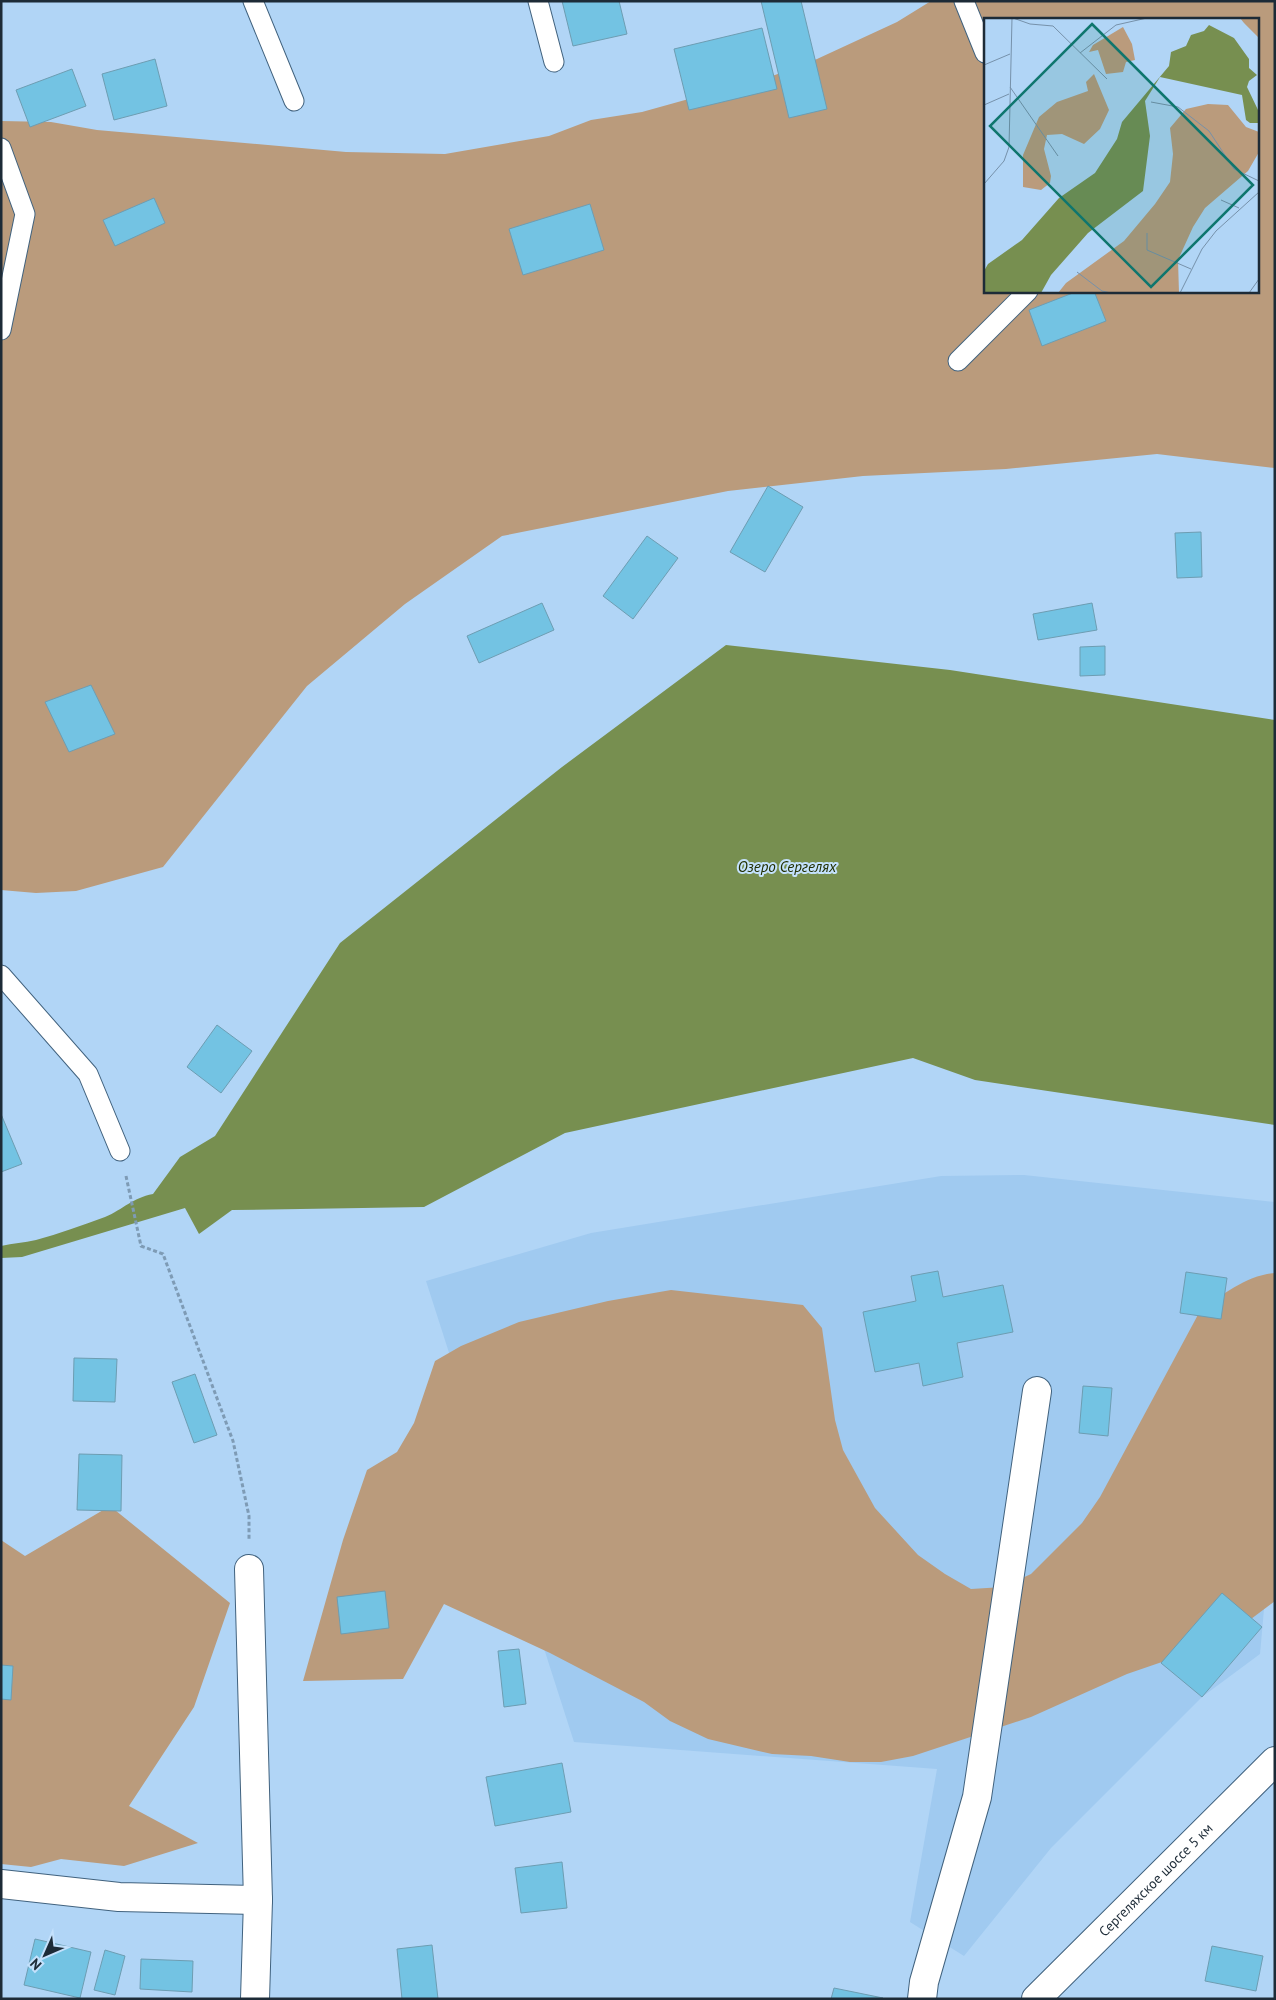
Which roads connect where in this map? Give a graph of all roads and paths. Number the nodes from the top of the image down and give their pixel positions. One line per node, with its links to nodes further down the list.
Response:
1 (253, 1): 6 (lane)
2 (538, 1): 5 (lane)
3 (964, 1): 4 (lane)
4 (984, 51)
5 (554, 62)
6 (294, 101)
7 (1, 148): 9 (lane)
8 (1027, 292): 10 (lane)
9 (1, 330)
10 (958, 361)
11 (1, 975): 12 (lane)
12 (120, 1151): 14 (path)
13 (1037, 1391): 19 (street)
14 (249, 1569): 17 (street)
15 (1275, 1761): 20 (street, Сергеляхское шоссе 5 км)
16 (1, 1884): 17 (street)
17 (258, 1900): 18 (street)
18 (255, 1999)
19 (922, 1999)
20 (1036, 1999)

